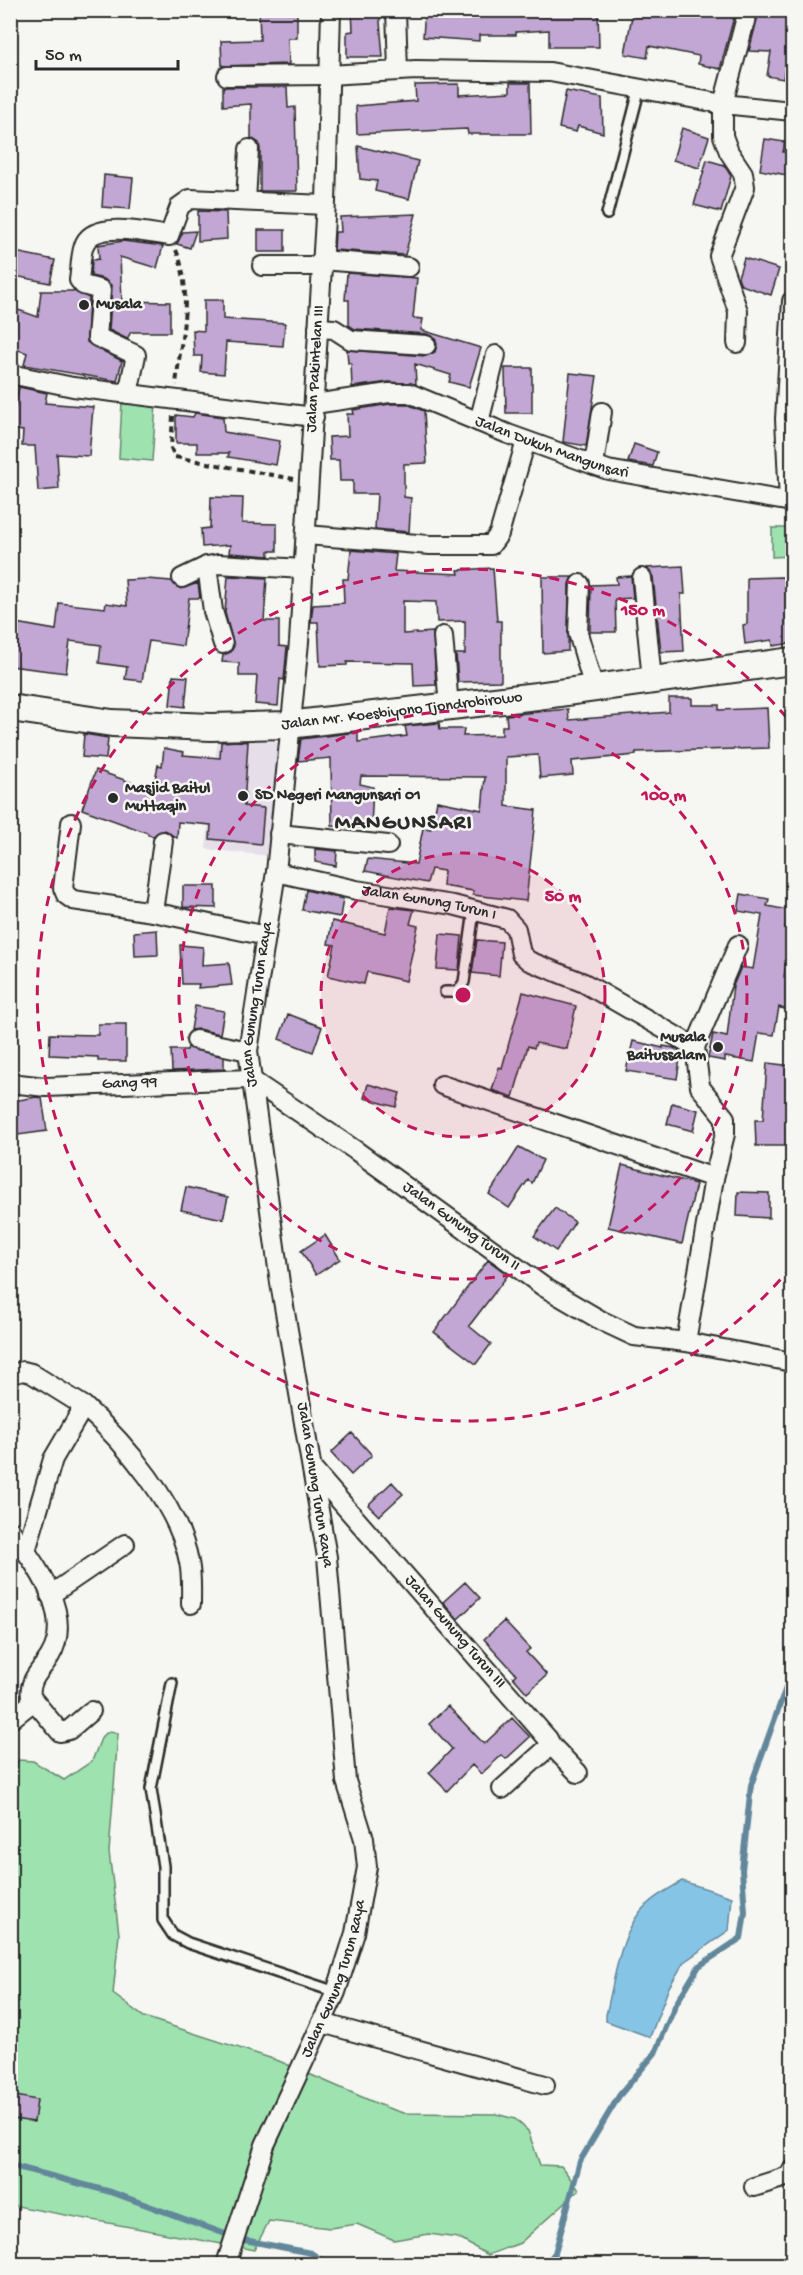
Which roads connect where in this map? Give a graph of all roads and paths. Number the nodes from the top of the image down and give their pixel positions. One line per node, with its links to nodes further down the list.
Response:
1 (331, 10): 5 (street, Jalan Pakintelan III)
2 (396, 10): 4 (street)
3 (748, 10): 8 (street)
4 (398, 71): 5 (street); 7 (street)
5 (328, 75): 6 (street); 12 (street, Jalan Pakintelan III)
6 (227, 76)
7 (640, 87): 8 (street); 13 (lane)
8 (723, 104): 9 (street); 20 (street)
9 (792, 111)
10 (249, 149): 11 (street)
11 (246, 201): 12 (street); 14 (street)
12 (326, 206): 15 (street, Jalan Pakintelan III)
13 (607, 214)
14 (169, 236): 24 (street); 25 (path)
15 (321, 263): 16 (street); 17 (street); 19 (street, Jalan Pakintelan III)
16 (262, 266)
17 (410, 267)
18 (792, 301): 32 (street)
19 (318, 328): 21 (street); 26 (street, Jalan Pakintelan III)
20 (737, 343)
21 (426, 345)
22 (496, 355): 28 (street)
23 (10, 374): 24 (street, Jalan Dukuh Mangunsari)
24 (128, 394): 25 (street, Jalan Dukuh Mangunsari)
25 (174, 401): 26 (street, Jalan Dukuh Mangunsari); 31 (path)
26 (314, 411): 28 (street, Jalan Dukuh Mangunsari); 31 (street, Jalan Pakintelan III)
27 (602, 412): 30 (street)
28 (479, 422): 29 (street, Jalan Dukuh Mangunsari)
29 (526, 441): 30 (street, Jalan Dukuh Mangunsari); 33 (street)
30 (594, 465): 32 (street, Jalan Dukuh Mangunsari)
31 (310, 482): 33 (street, Jalan Pakintelan III)
32 (791, 502)
33 (306, 535): 35 (street, Jalan Pakintelan III)
34 (207, 566): 35 (street); 36 (street); 40 (street)
35 (304, 569): 46 (street, Jalan Pakintelan III)
36 (182, 578)
37 (642, 578): 42 (street)
38 (580, 584): 43 (street)
39 (443, 636): 44 (street)
40 (223, 644)
41 (792, 661): 42 (main road, Jalan Mr. Koesbiyono Tjondrobirowo)
42 (652, 680): 43 (main road, Jalan Mr. Koesbiyono Tjondrobirowo)
43 (594, 688): 44 (main road, Jalan Mr. Koesbiyono Tjondrobirowo)
44 (449, 707): 46 (main road, Jalan Mr. Koesbiyono Tjondrobirowo)
45 (10, 708): 46 (main road, Jalan Mr. Koesbiyono Tjondrobirowo)
46 (288, 725): 48 (street, Jalan Gunung Turun Raya)
47 (71, 823): 53 (street)
48 (279, 834): 50 (street); 51 (street, Jalan Gunung Turun Raya)
49 (163, 841): 53 (street)
50 (388, 846)
51 (276, 872): 52 (street, Jalan Gunung Turun I); 54 (street, Jalan Gunung Turun Raya)
52 (474, 911): 56 (lane); 58 (street, Jalan Gunung Turun I)
53 (153, 912): 54 (street)
54 (266, 936): 59 (street, Jalan Gunung Turun Raya)
55 (738, 945): 58 (street)
56 (445, 992)
57 (196, 1040): 59 (street)
58 (695, 1047): 63 (street)
59 (248, 1051): 60 (street, Jalan Gunung Turun Raya)
60 (250, 1078): 61 (street, Gang 99); 64 (street, Jalan Gunung Turun II); 68 (street, Jalan Gunung Turun Raya)
61 (10, 1083)
62 (442, 1085): 63 (street)
63 (714, 1178): 64 (street)
64 (686, 1342): 65 (street, Jalan Gunung Turun II)
65 (792, 1362)
66 (12, 1374): 67 (street)
67 (84, 1406): 71 (street); 73 (street)
68 (314, 1471): 78 (street, Jalan Gunung Turun III); 81 (street, Jalan Gunung Turun Raya)
69 (10, 1530): 71 (street)
70 (124, 1544): 72 (street)
71 (26, 1551): 72 (street)
72 (50, 1595): 75 (street)
73 (191, 1604)
74 (172, 1683): 81 (lane)
75 (34, 1701): 76 (street); 77 (street)
76 (91, 1711)
77 (10, 1720)
78 (551, 1745): 79 (street, Jalan Gunung Turun III); 80 (street)
79 (578, 1773)
80 (502, 1789)
81 (336, 1992): 82 (street, Jalan Gunung Turun Raya)
82 (322, 2024): 83 (street); 86 (street, Jalan Gunung Turun Raya)
83 (545, 2085)
84 (792, 2170): 85 (street)
85 (754, 2187)
86 (228, 2258)

